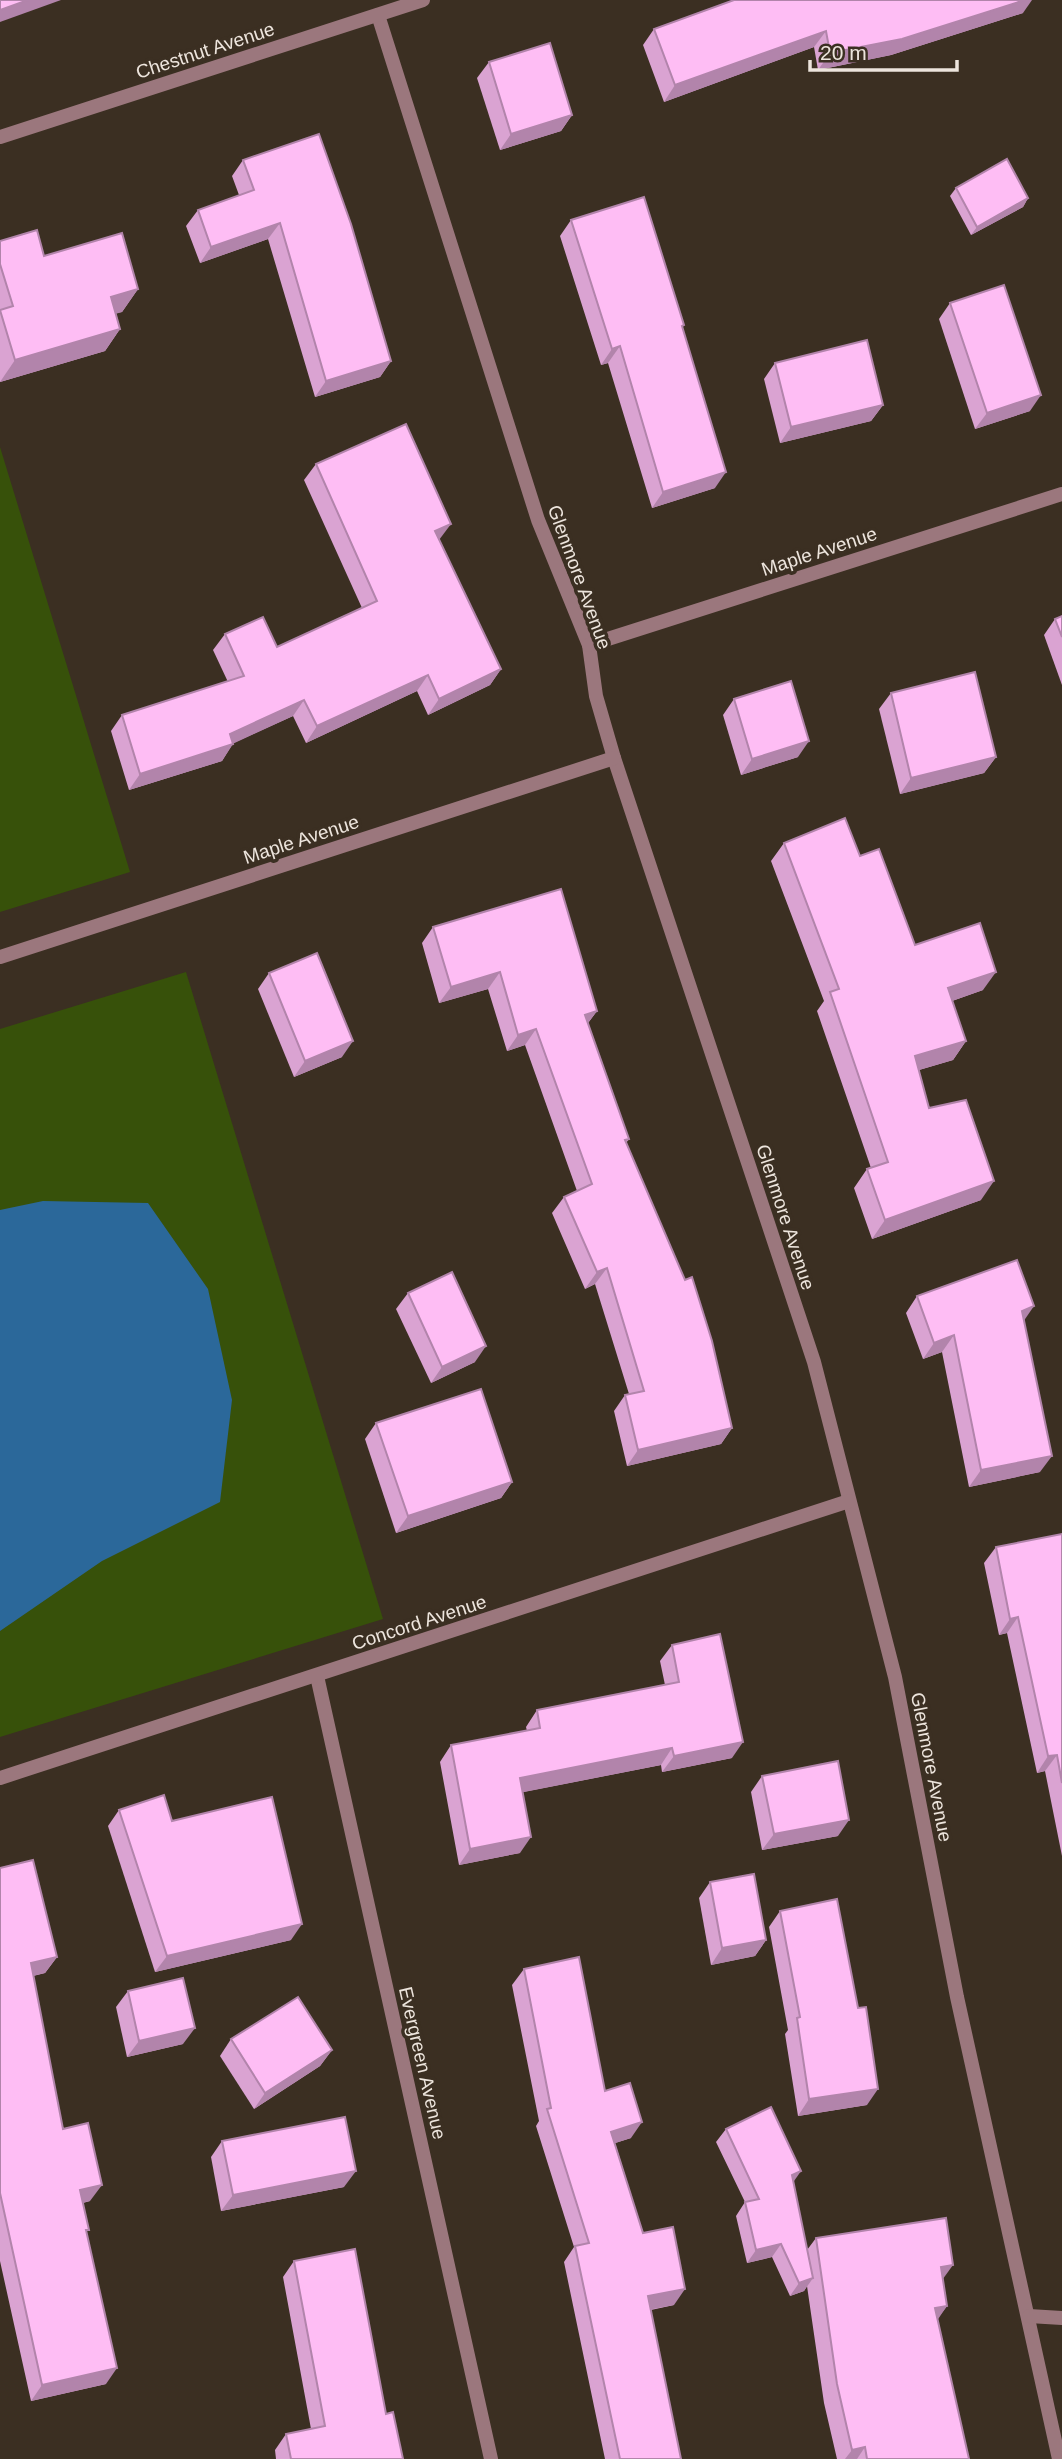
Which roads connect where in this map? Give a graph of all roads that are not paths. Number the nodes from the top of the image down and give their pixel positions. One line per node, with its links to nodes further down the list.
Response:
1 (423, 0): 2 (street, Chestnut Avenue)
2 (378, 15): 3 (street, Chestnut Avenue); 5 (street, Glenmore Avenue)
3 (0, 137)
4 (1062, 494): 5 (street, Maple Avenue)
5 (589, 645): 6 (street, Glenmore Avenue)
6 (614, 758): 7 (street, Maple Avenue); 8 (street, Glenmore Avenue)
7 (0, 957)
8 (849, 1502): 9 (street, Concord Avenue); 11 (street, Glenmore Avenue)
9 (317, 1676): 10 (street, Concord Avenue); 13 (street, Evergreen Avenue)
10 (0, 1778)
11 (1029, 2316): 12 (street); 14 (street, Glenmore Avenue)
12 (1062, 2318)
13 (491, 2459)
14 (1059, 2459)

